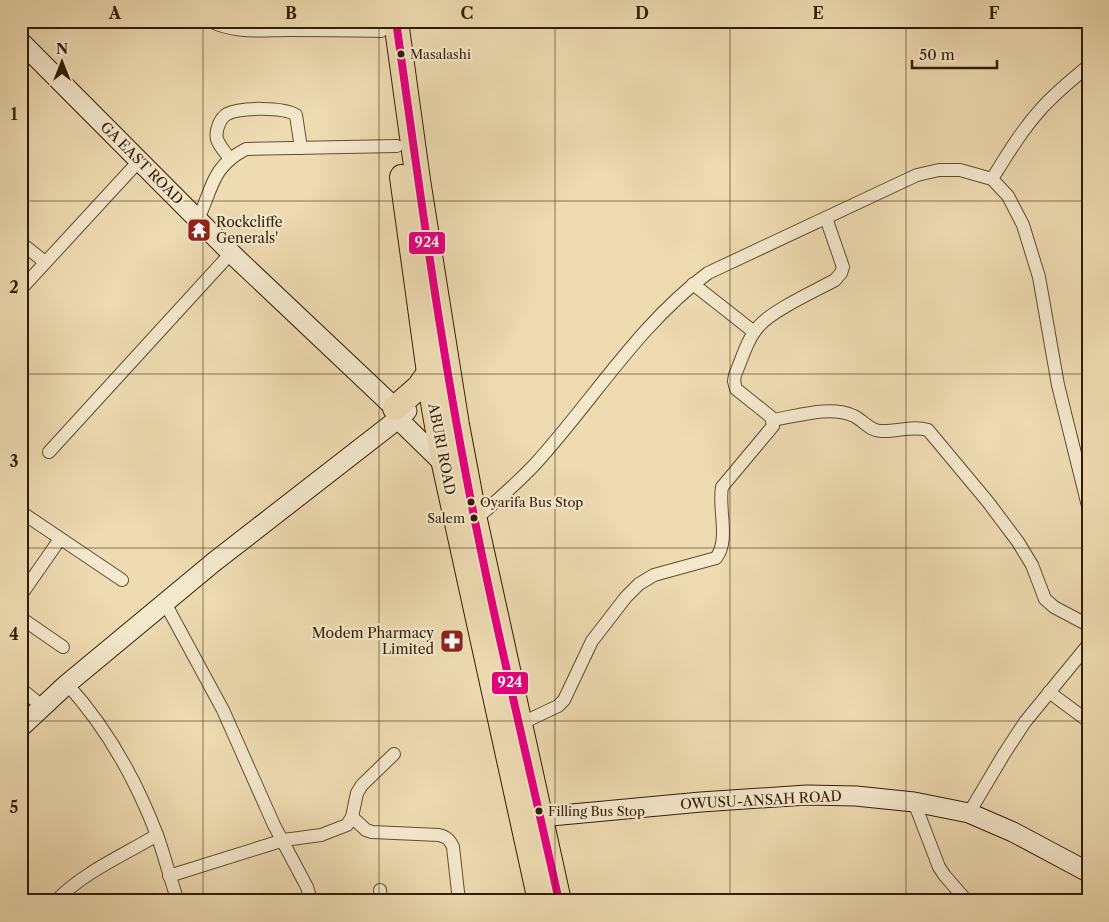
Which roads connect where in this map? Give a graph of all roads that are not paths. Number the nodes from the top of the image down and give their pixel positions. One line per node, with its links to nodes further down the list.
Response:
1 (210, 21): 2 (street)
2 (386, 24): 5 (highway, ABURI ROAD); 22 (highway, ABURI ROAD)
3 (21, 42): 8 (street, GA EAST ROAD)
4 (1088, 66): 9 (street)
5 (398, 146): 6 (street); 18 (highway, ABURI ROAD)
6 (301, 148): 7 (street); 7 (street)
7 (230, 159): 11 (street)
8 (139, 160): 11 (street, GA EAST ROAD); 14 (street)
9 (992, 179): 10 (street); 25 (street)
10 (826, 218): 15 (street); 17 (street)
11 (198, 219): 13 (street, GA EAST ROAD)
12 (21, 243): 14 (street)
13 (231, 253): 20 (street, GA EAST ROAD); 23 (street)
14 (45, 262): 16 (street)
15 (693, 284): 17 (street); 27 (street)
16 (21, 289)
17 (754, 332): 21 (street)
18 (429, 373): 19 (highway, ABURI ROAD); 20 (highway)
19 (434, 409): 20 (street); 22 (street); 24 (highway, ABURI ROAD)
20 (401, 411): 24 (street, GA EAST ROAD); 31 (street)
21 (773, 420): 33 (street); 41 (street)
22 (456, 425): 27 (highway, ABURI ROAD)
23 (48, 452)
24 (444, 464): 56 (highway, ABURI ROAD)
25 (1088, 506)
26 (21, 512): 28 (street)
27 (475, 520): 41 (highway, ABURI ROAD)
28 (60, 539): 29 (street); 30 (street)
29 (122, 580)
30 (21, 595)
31 (164, 603): 36 (street); 49 (street)
32 (21, 618): 35 (street)
33 (1088, 625)
34 (1088, 645): 38 (street)
35 (63, 647)
36 (67, 684): 39 (street); 48 (street)
37 (21, 689): 39 (street)
38 (1049, 692): 40 (street); 45 (street)
39 (42, 706): 42 (street)
40 (1088, 721)
41 (520, 724): 47 (highway, ABURI ROAD)
42 (21, 727)
43 (394, 754): 46 (street)
44 (914, 802): 45 (street, OWUSU-ANSAH ROAD); 47 (street, OWUSU-ANSAH ROAD); 58 (street)
45 (970, 813): 50 (street, OWUSU-ANSAH ROAD)
46 (352, 816): 49 (street); 55 (street)
47 (540, 818): 57 (highway, ABURI ROAD)
48 (157, 836): 51 (street); 52 (street)
49 (284, 840): 51 (street); 54 (street)
50 (1088, 872)
51 (169, 876): 53 (street)
52 (56, 901)
53 (178, 901)
54 (311, 901)
55 (459, 901)
56 (540, 901)
57 (559, 901)
58 (967, 901)

